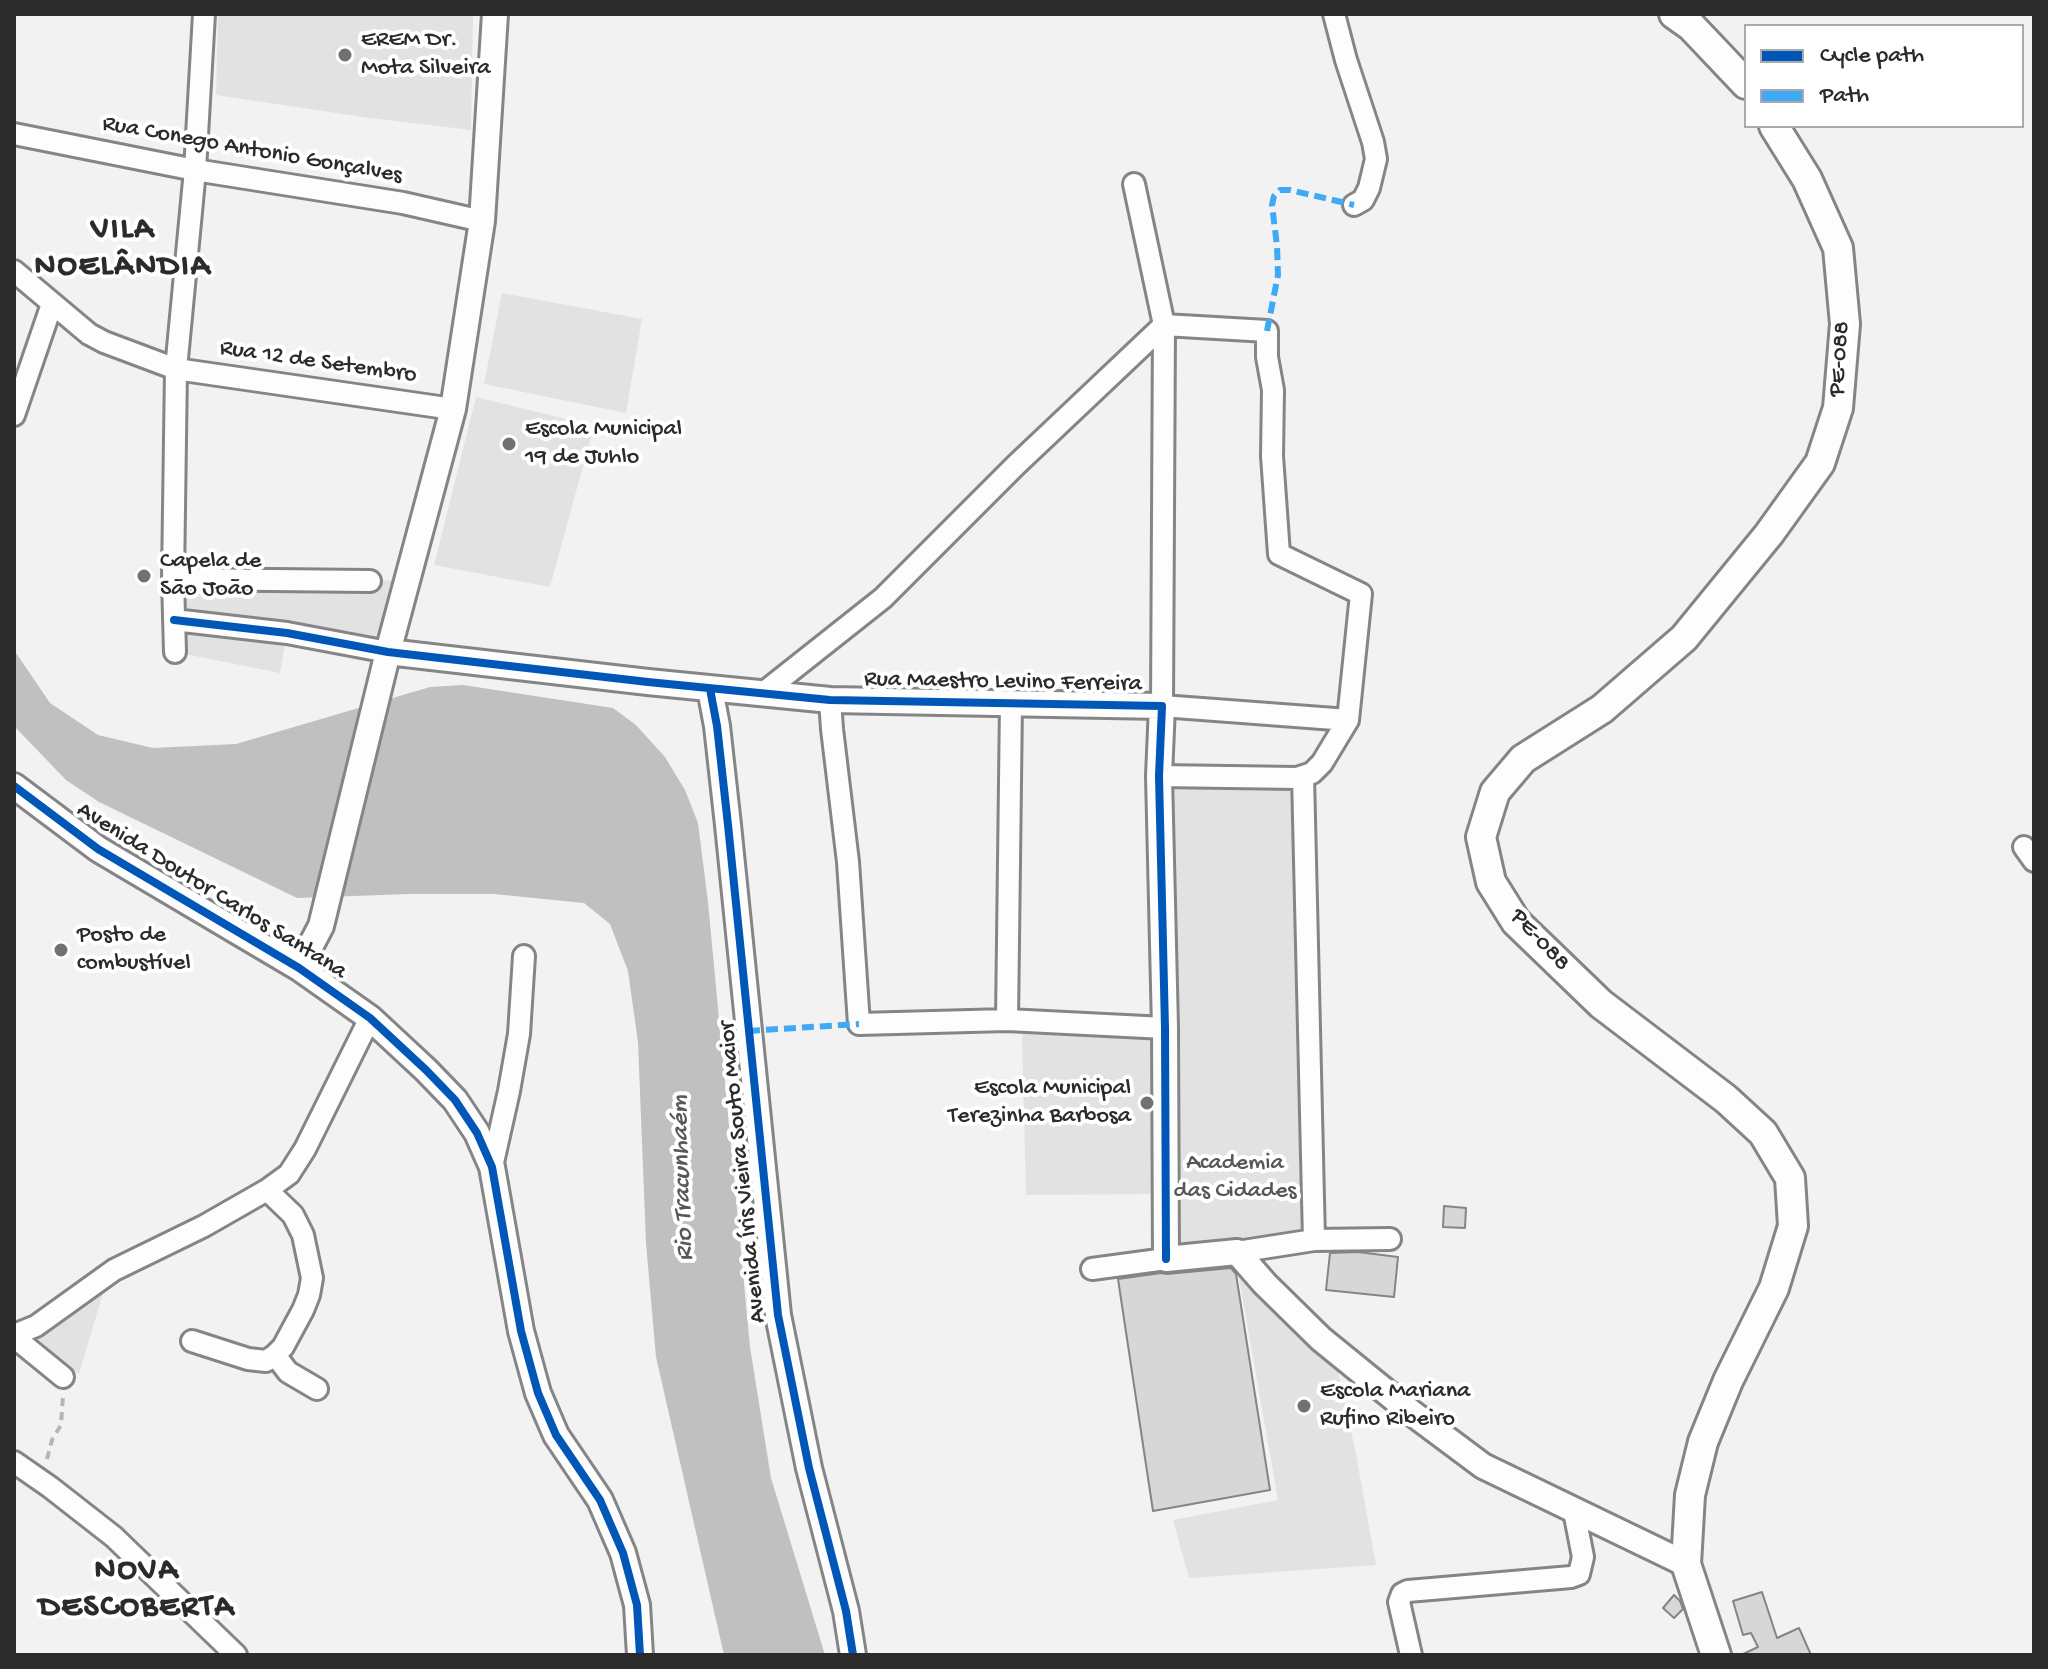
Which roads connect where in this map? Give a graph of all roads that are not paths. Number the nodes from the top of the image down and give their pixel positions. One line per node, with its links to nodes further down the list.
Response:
1 (204, 14): 8 (street)
2 (495, 14): 11 (street)
3 (1334, 14): 10 (street)
4 (1674, 14): 5 (main road)
5 (1744, 82)
6 (1775, 128): 51 (main road, PE-088)
7 (14, 134): 8 (street, Rua Conego Antonio Gonçalves)
8 (195, 170): 11 (street, Rua Conego Antonio Gonçalves); 15 (street)
9 (1134, 184): 14 (street)
10 (1354, 205)
11 (482, 221): 16 (street)
12 (14, 271): 13 (street, Rua 12 de Setembro)
13 (52, 304): 15 (street, Rua 12 de Setembro); 17 (street)
14 (1164, 325): 24 (street); 27 (street); 28 (street)
15 (176, 369): 16 (street, Rua 12 de Setembro); 18 (street)
16 (453, 409): 22 (street)
17 (14, 415)
18 (173, 579): 19 (street); 20 (street)
19 (370, 581)
20 (174, 620): 21 (street); 22 (street)
21 (175, 652)
22 (386, 661): 23 (street, Rua Maestro Levino Ferreira); 33 (street)
23 (710, 689): 24 (street, Rua Maestro Levino Ferreira); 54 (street, Avenida Íris Vieira Souto Maior)
24 (763, 693): 25 (street, Rua Maestro Levino Ferreira)
25 (830, 700): 26 (street, Rua Maestro Levino Ferreira); 35 (street)
26 (1011, 703): 27 (street, Rua Maestro Levino Ferreira); 35 (street)
27 (1162, 706): 28 (street); 29 (street, Rua Maestro Levino Ferreira)
28 (1348, 720): 30 (street)
29 (1159, 776): 30 (street); 36 (street, Rua Maestro Levino Ferreira)
30 (1303, 776): 40 (street)
31 (14, 786): 33 (street, Avenida Doutor Carlos Santana)
32 (524, 956): 37 (street)
33 (299, 968): 34 (street, Avenida Doutor Carlos Santana)
34 (370, 1018): 37 (street, Avenida Doutor Carlos Santana); 38 (street)
35 (1007, 1020): 36 (street)
36 (1165, 1028): 42 (street, Rua Maestro Levino Ferreira)
37 (492, 1167): 53 (street, Avenida Doutor Carlos Santana)
38 (267, 1190): 44 (street); 46 (street)
39 (1390, 1239): 40 (street)
40 (1314, 1240): 41 (street)
41 (1237, 1252): 42 (street); 50 (street)
42 (1166, 1259): 43 (street)
43 (1092, 1269)
44 (14, 1336): 47 (street)
45 (192, 1341): 46 (street)
46 (275, 1355): 48 (street)
47 (63, 1377)
48 (317, 1389)
49 (14, 1462): 52 (street)
50 (1574, 1511): 51 (street); 55 (street)
51 (1686, 1564): 56 (main road, PE-088)
52 (236, 1655)
53 (640, 1655)
54 (853, 1655)
55 (1411, 1655)
56 (1716, 1655)

